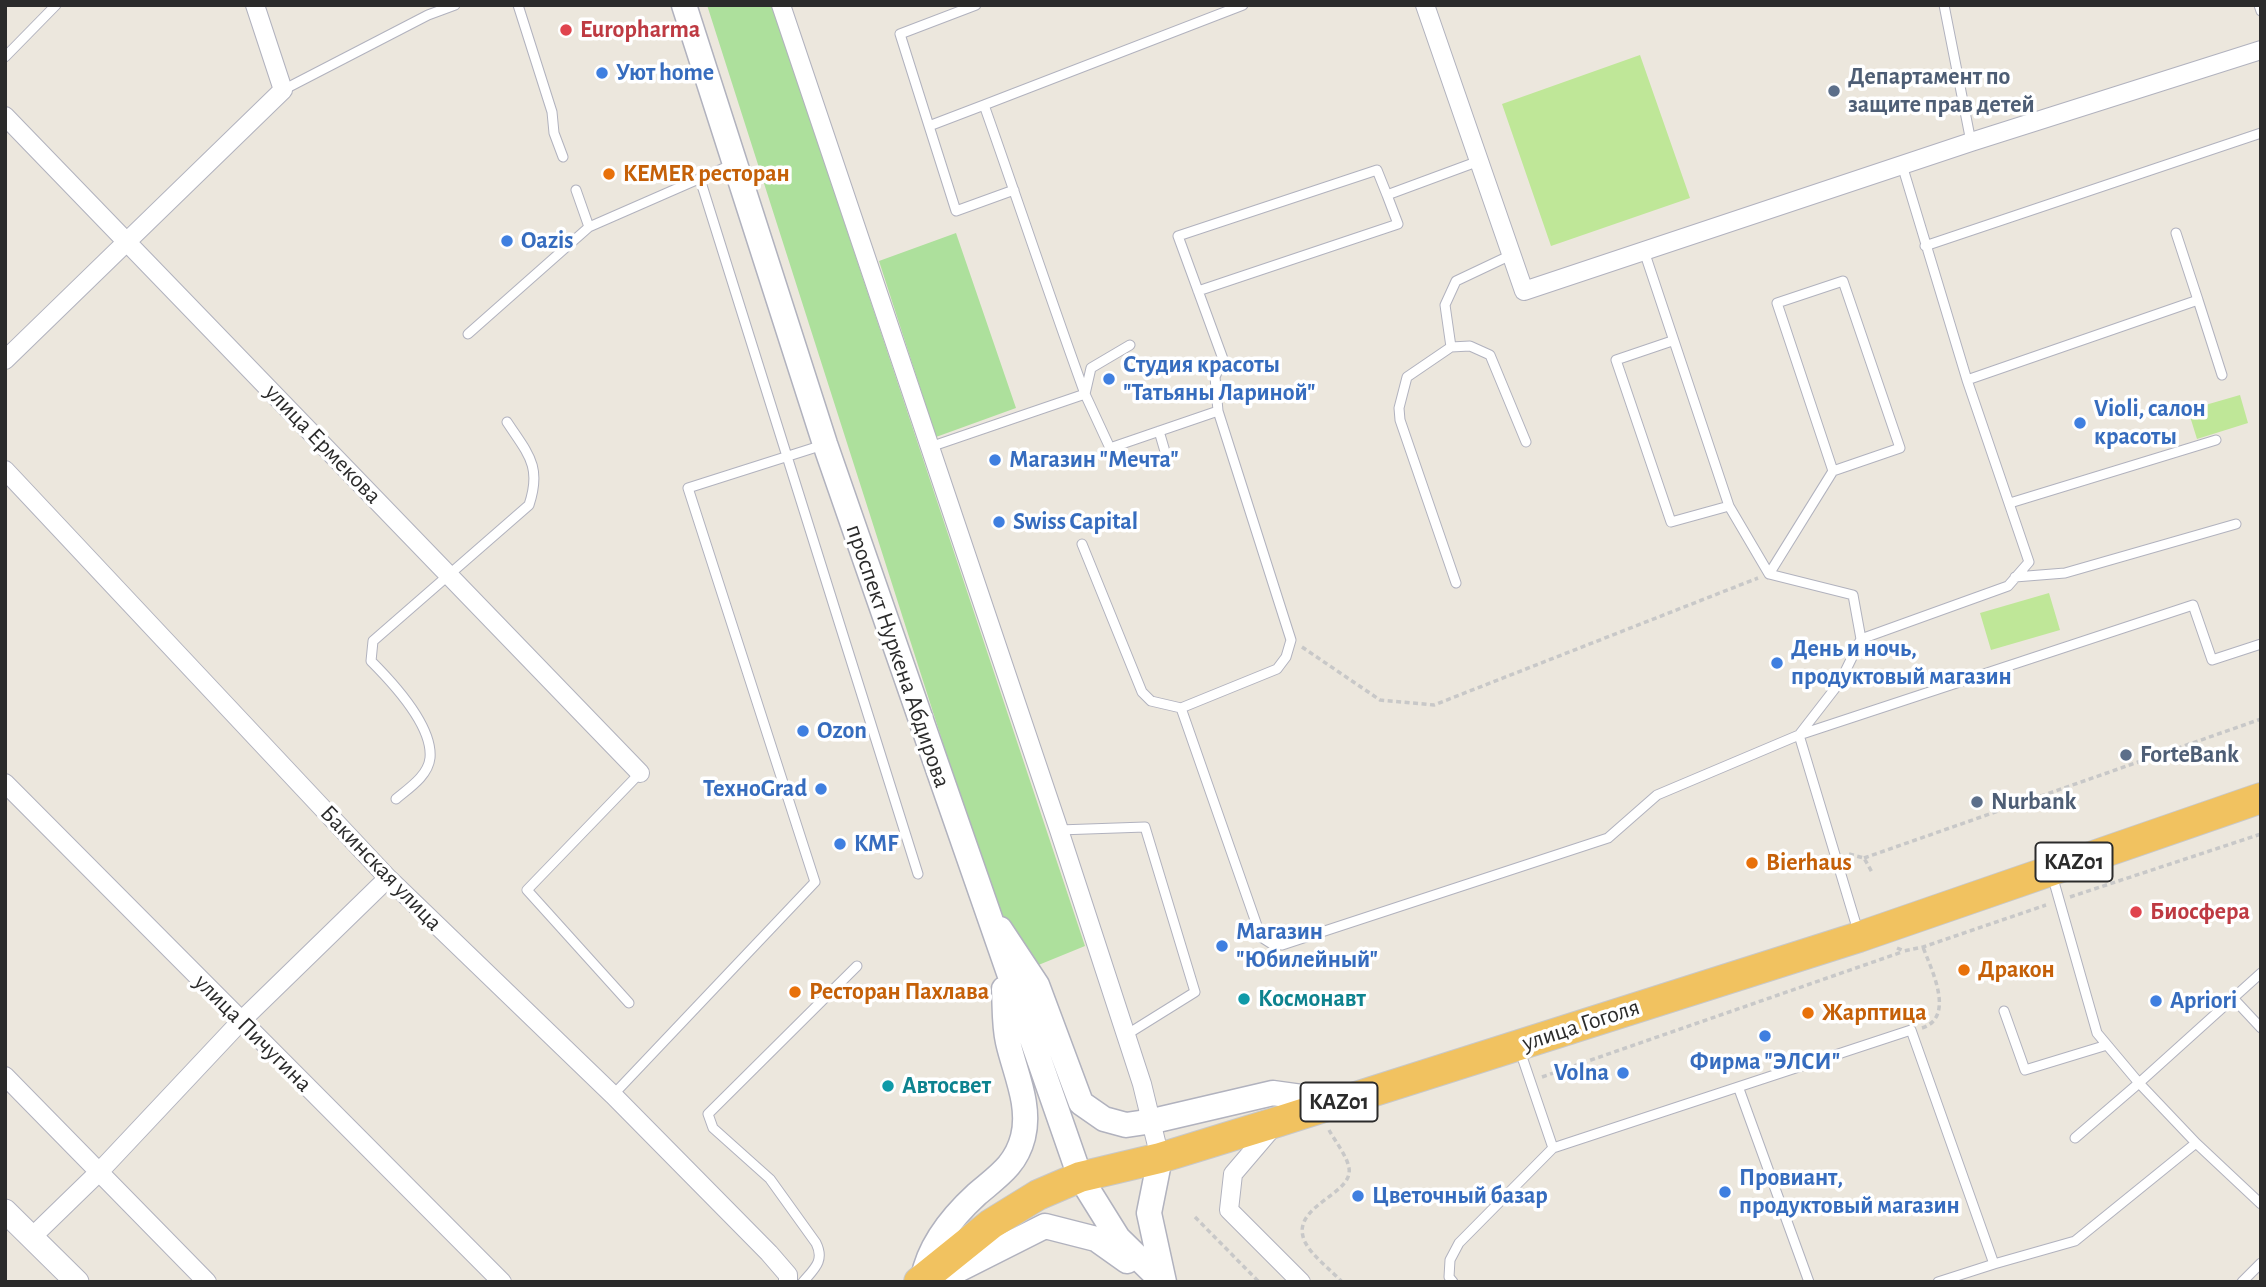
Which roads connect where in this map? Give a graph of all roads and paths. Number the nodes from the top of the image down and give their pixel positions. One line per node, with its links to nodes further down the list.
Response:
1 (56, 5): 15 (lane)
2 (255, 5): 16 (street)
3 (454, 5): 12 (lane)
4 (518, 5): 22 (lane)
5 (684, 5): 24 (main road, проспект Нуркена Абдирова)
6 (781, 5): 52 (street)
7 (976, 5): 19 (lane)
8 (1243, 5): 17 (lane)
9 (1425, 5): 23 (street)
10 (1944, 5): 21 (lane)
11 (2259, 5): 13 (lane)
12 (438, 8): 16 (lane)
13 (2261, 11)
14 (2261, 50): 21 (street)
15 (5, 57)
16 (283, 90): 32 (street)
17 (984, 105): 19 (lane); 28 (lane)
18 (5, 116): 32 (street, улица Ермекова)
19 (929, 125): 28 (lane)
20 (2261, 133): 33 (lane)
21 (1971, 142): 25 (street)
22 (562, 158)
23 (1479, 161): 29 (lane); 35 (street)
24 (733, 164): 26 (lane); 51 (main road, проспект Нуркена Абдирова)
25 (1902, 165): 33 (lane); 34 (street)
26 (700, 179): 30 (lane); 54 (lane)
27 (576, 190): 30 (lane)
28 (1014, 190): 45 (lane)
29 (1387, 195): 36 (lane); 36 (lane)
30 (589, 227): 38 (lane)
31 (2176, 233): 37 (lane)
32 (128, 243): 42 (street); 62 (street, улица Ермекова)
33 (1925, 246): 44 (lane)
34 (1644, 251): 35 (street); 39 (lane)
35 (1511, 255): 41 (lane)
36 (1198, 291): 46 (lane)
37 (2198, 299): 43 (lane); 44 (lane)
38 (468, 334)
39 (1672, 341): 58 (lane); 58 (lane)
40 (1130, 345): 45 (lane)
41 (1451, 347): 50 (lane); 64 (lane)
42 (5, 359)
43 (2222, 375)
44 (1967, 380): 57 (lane)
45 (1086, 394): 48 (lane); 52 (lane)
46 (1218, 411): 48 (lane); 66 (lane)
47 (507, 422): 62 (lane)
48 (1159, 431): 53 (lane)
49 (2216, 440): 57 (lane)
50 (1526, 442)
51 (825, 444): 54 (lane); 82 (main road, проспект Нуркена Абдирова)
52 (930, 447): 75 (street)
53 (1166, 455)
54 (787, 456): 79 (lane); 102 (lane)
55 (5, 470): 81 (street, Бакинская улица)
56 (1833, 471): 56 (lane); 61 (lane)
57 (2010, 503): 63 (lane)
58 (1729, 506): 61 (lane)
59 (2236, 524): 63 (lane)
60 (1082, 544): 68 (lane)
61 (1769, 574): 65 (lane); 66 (path)
62 (451, 577): 71 (street, улица Ермекова); 74 (lane)
63 (2015, 577): 65 (lane)
64 (1456, 583)
65 (1861, 639): 70 (lane)
66 (1291, 640): 68 (lane)
67 (2261, 644): 70 (lane)
68 (1181, 708): 70 (lane)
69 (2261, 719): 77 (path)
70 (1799, 735): 76 (lane)
71 (640, 772): 90 (lane)
72 (5, 783): 92 (street, улица Пичугина)
73 (2261, 798): 78 (highway, улица Гоголя / KАZ01)
74 (396, 799)
75 (1059, 830): 95 (street); 95 (lane)
76 (1834, 851): 77 (path); 83 (lane)
77 (1864, 858): 80 (path)
78 (2051, 870): 83 (highway, улица Гоголя / KАZ01); 97 (lane)
79 (918, 874)
80 (1872, 874)
81 (388, 878): 92 (street); 102 (street, Бакинская улица)
82 (985, 909): 86 (main road, проспект Нуркена Абдирова); 104 (main road)
83 (1859, 937): 96 (highway, улица Гоголя / KАZ01)
84 (1923, 947): 94 (path)
85 (1904, 951): 99 (path)
86 (1002, 960): 111 (main road, проспект Нуркена Абдирова); 119 (main road)
87 (858, 966): 124 (lane)
88 (2261, 973): 89 (lane)
89 (2233, 999): 93 (lane); 100 (lane)
90 (629, 1003)
91 (2004, 1011): 97 (lane)
92 (241, 1021): 110 (street); 122 (street, улица Пичугина)
93 (2261, 1028)
94 (1911, 1030): 101 (lane); 117 (lane)
95 (1125, 1036): 104 (street)
96 (1518, 1045): 99 (lane); 103 (highway, улица Гоголя / KАZ01)
97 (2108, 1045): 100 (lane)
98 (5, 1076): 110 (street)
99 (1529, 1082): 108 (lane)
100 (2139, 1083): 106 (lane); 107 (lane)
101 (1739, 1089): 108 (lane); 129 (lane)
102 (612, 1095): 123 (street, Бакинская улица)
103 (1328, 1106): 104 (main road); 105 (highway, улица Гоголя / KАZ01); 127 (path)
104 (1153, 1121): 109 (street)
105 (1277, 1122): 109 (highway, улица Гоголя / KАZ01); 126 (street)
106 (2074, 1138)
107 (2196, 1143): 112 (lane); 117 (lane)
108 (1553, 1148): 128 (lane)
109 (1160, 1158): 111 (highway, улица Гоголя / KАZ01); 118 (main road)
110 (100, 1171): 115 (street); 121 (street)
111 (1080, 1177): 118 (main road, проспект Нуркена Абдирова); 119 (highway, улица Гоголя / KАZ01)
112 (2261, 1204)
113 (5, 1211): 115 (street)
114 (1195, 1217): 125 (path)
115 (32, 1237): 120 (street)
116 (2261, 1263): 131 (lane)
117 (1994, 1264): 130 (lane)
118 (1159, 1278): 119 (main road)
119 (925, 1281)
120 (76, 1282)
121 (206, 1282)
122 (502, 1282)
123 (788, 1282)
124 (803, 1282)
125 (1259, 1282)
126 (1301, 1282)
127 (1342, 1282)
128 (1453, 1282)
129 (1809, 1282)
130 (1938, 1282)
131 (2242, 1282)

